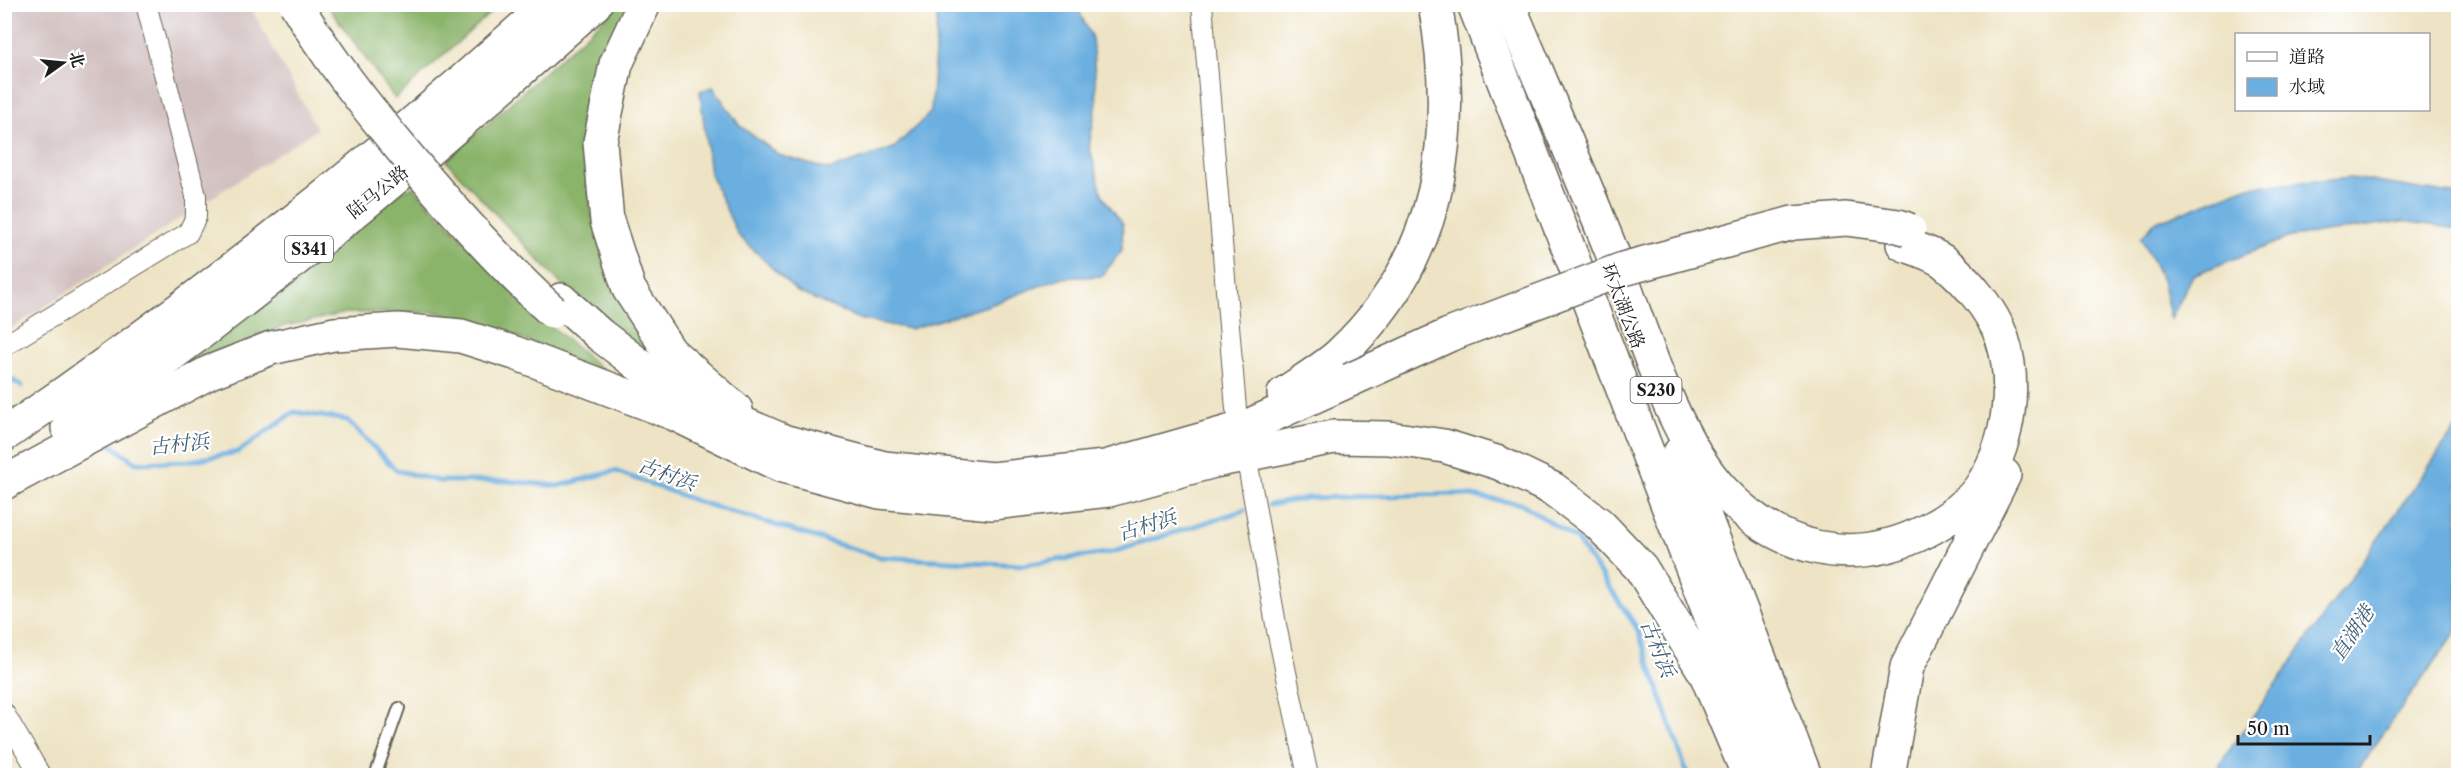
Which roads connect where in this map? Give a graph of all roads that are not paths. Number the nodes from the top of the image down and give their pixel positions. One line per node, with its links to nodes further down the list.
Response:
1 (146, 4): 14 (street)
2 (296, 4): 13 (highway, bridge)
3 (313, 4): 13 (highway)
4 (521, 4): 15 (highway)
5 (549, 4): 15 (highway, 陆马公路 / S341)
6 (595, 4): 21 (highway, 陆马公路 / S341)
7 (644, 4): 19 (highway)
8 (1202, 4): 16 (street)
9 (1436, 4): 20 (highway)
10 (1474, 4): 30 (highway, 环太湖公路 / S230)
11 (1507, 4): 12 (highway); 31 (highway, 环太湖公路 / S230)
12 (1906, 237): 20 (highway, bridge); 32 (highway)
13 (556, 305): 17 (highway); 19 (highway)
14 (5, 345)
15 (114, 361): 18 (highway, 陆马公路 / S341)
16 (1236, 409)
17 (675, 414): 20 (highway); 23 (highway)
18 (4, 435)
19 (786, 442): 20 (highway)
20 (1210, 449): 29 (highway)
21 (4, 471)
22 (1249, 471): 28 (street)
23 (4, 483)
24 (399, 708): 27 (lane)
25 (4, 713): 26 (street)
26 (41, 776)
27 (375, 776)
28 (1308, 776)
29 (1749, 776)
30 (1772, 776)
31 (1805, 776)
32 (1888, 776)

